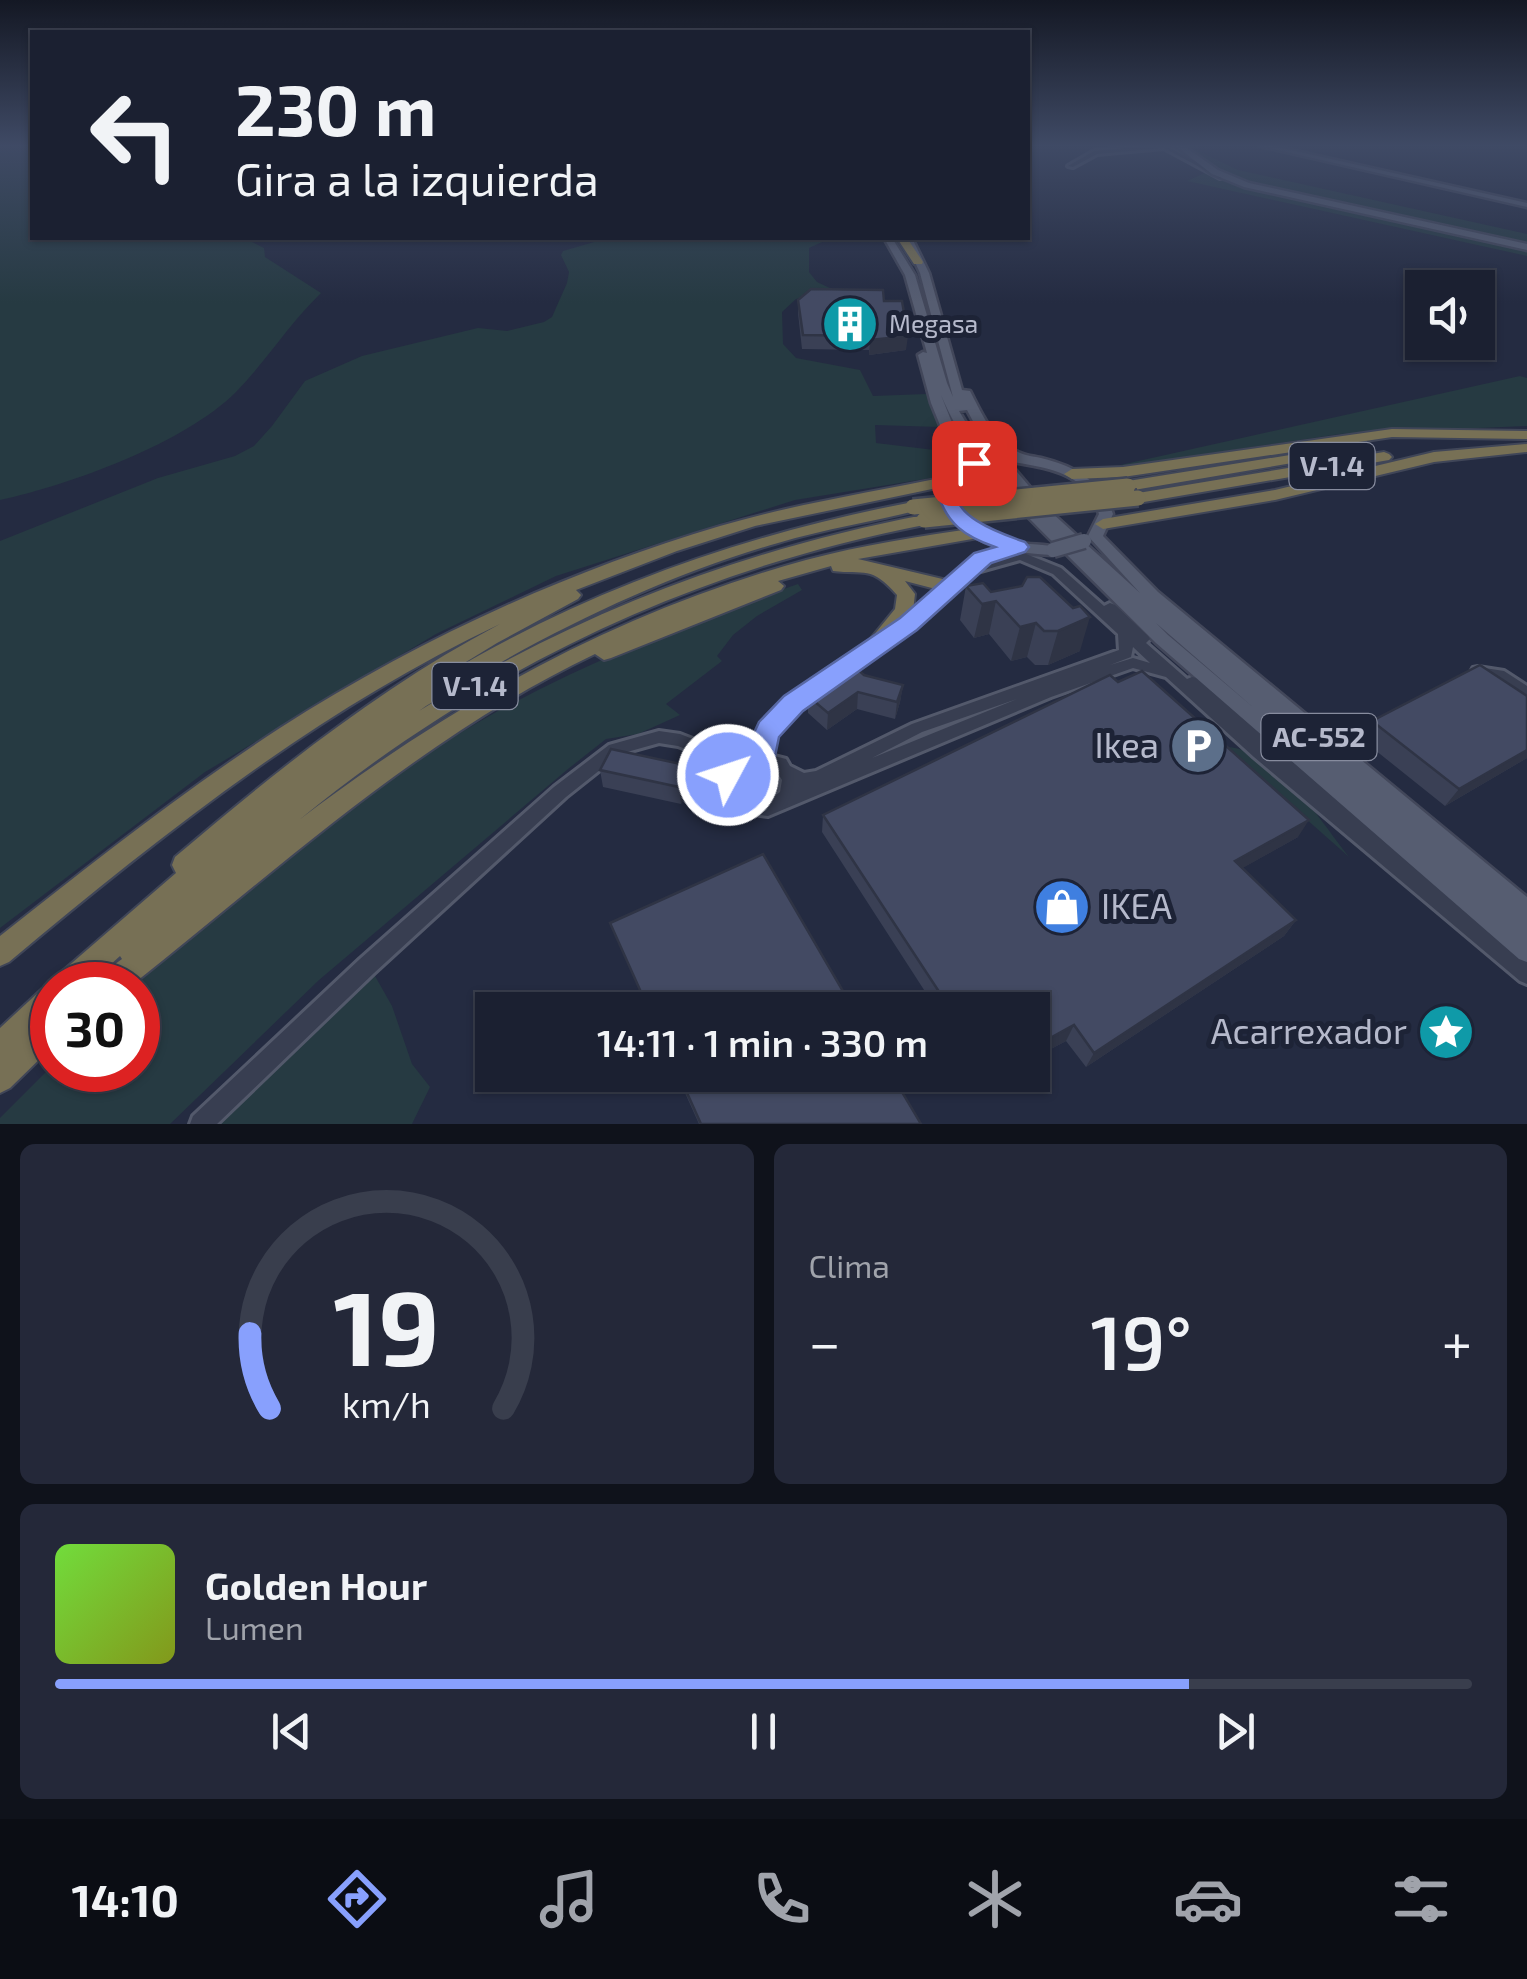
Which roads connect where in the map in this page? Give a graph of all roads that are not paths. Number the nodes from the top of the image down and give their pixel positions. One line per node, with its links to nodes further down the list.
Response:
1 (1313, 198): 6 (main road)
2 (1498, 198): 3 (main road)
3 (1527, 205)
4 (890, 240): 7 (main road, AC-552)
5 (906, 240): 7 (highway)
6 (1527, 247)
7 (911, 262): 8 (main road, AC-552); 13 (main road, AC-552); 40 (main road, AC-552)
8 (926, 281): 12 (main road, AC-552); 39 (main road, AC-552)
9 (1473, 434): 10 (highway, V-1.4); 14 (highway); 16 (highway, V-1.4)
10 (1527, 435)
11 (1527, 447): 16 (highway, V-1.4); 19 (highway)
12 (1015, 458): 13 (main road, bridge); 14 (main road)
13 (969, 465): 15 (main road)
14 (1072, 474): 19 (main road)
15 (950, 481): 18 (main road); 22 (highway)
16 (1133, 492): 17 (highway, V-1.4, bridge)
17 (919, 514): 43 (highway, V-1.4); 44 (highway, V-1.4)
18 (978, 533): 20 (main road); 33 (highway)
19 (1094, 534): 21 (main road, bridge); 38 (main road, AC-552)
20 (1018, 547): 21 (main road); 24 (street)
21 (1046, 550): 25 (street)
22 (638, 560): 41 (highway); 42 (highway)
23 (878, 568): 26 (highway); 28 (highway); 33 (highway)
24 (972, 569): 26 (street); 27 (street)
25 (1083, 583): 27 (street); 46 (street)
26 (951, 587): 28 (street)
27 (1125, 634): 30 (street); 35 (street)
28 (878, 642): 34 (street)
29 (1475, 671): 31 (street)
30 (1170, 674): 37 (street); 47 (street)
31 (1527, 693)
32 (700, 750): 34 (street); 36 (street); 52 (street)
33 (413, 753): 45 (highway)
34 (754, 758): 35 (street); 36 (street)
35 (786, 771): 37 (street)
36 (728, 790): 37 (street)
37 (781, 802)
38 (1527, 911)
39 (1527, 926)
40 (1527, 951)
41 (0, 953)
42 (85, 962)
43 (92, 962)
44 (124, 962)
45 (139, 962)
46 (1527, 962)
47 (1527, 974)
48 (30, 1019): 49 (highway)
49 (0, 1047)
50 (30, 1049): 51 (highway)
51 (0, 1078)
52 (201, 1124)

